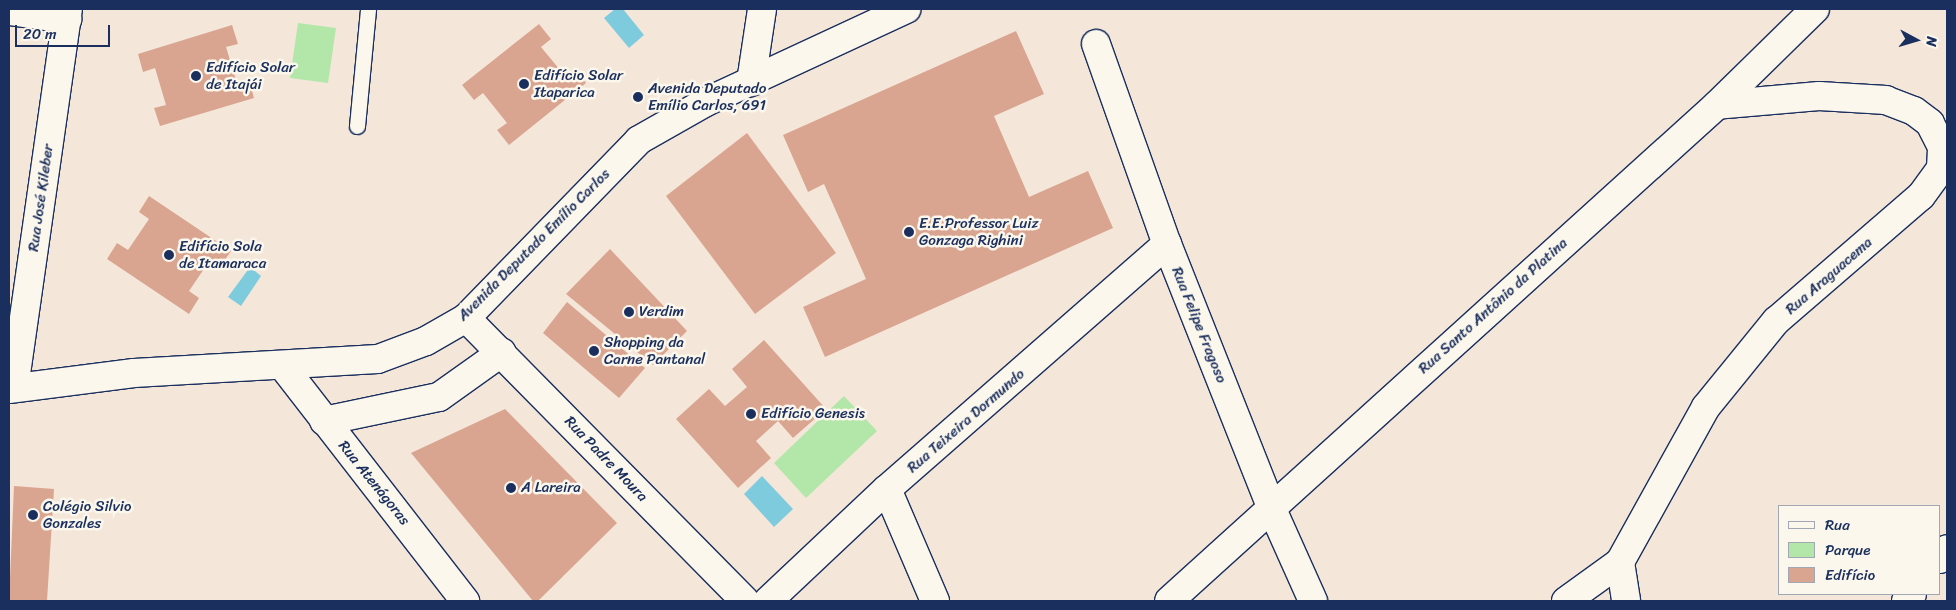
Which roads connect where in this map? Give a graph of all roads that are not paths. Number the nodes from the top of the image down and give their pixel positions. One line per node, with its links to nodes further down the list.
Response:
1 (368, 9): 10 (lane)
2 (762, 9): 8 (street)
3 (906, 9): 8 (street, Avenida Deputado Emílio Carlos)
4 (1815, 9): 9 (street, Rua Santo Antônio da Platina)
5 (9, 10): 6 (street)
6 (68, 14): 16 (street, Rua José Kileber)
7 (1096, 44): 12 (street, Rua Felipe Fragoso)
8 (751, 82): 13 (street, Avenida Deputado Emílio Carlos)
9 (1717, 105): 11 (street, Rua Araguacema); 19 (street, Rua Santo Antônio da Platina)
10 (357, 126)
11 (1945, 146): 20 (street, Rua Araguacema)
12 (1167, 244): 18 (street, Rua Teixeira Dormundo); 19 (street, Rua Felipe Fragoso)
13 (466, 318): 14 (street, Rua Padre Moura); 15 (street, Avenida Deputado Emílio Carlos)
14 (502, 352): 17 (street); 22 (street, Rua Padre Moura)
15 (282, 365): 16 (street, Avenida Deputado Emílio Carlos); 17 (street, Rua Atenágoras)
16 (12, 389)
17 (324, 420): 21 (street, Rua Atenágoras)
18 (887, 490): 23 (street, Rua Teixeira Dormundo); 24 (street)
19 (1271, 507): 25 (street, Rua Santo Antônio da Platina); 26 (street, Rua Felipe Fragoso)
20 (1620, 562): 27 (street, Rua Araguacema); 28 (street)
21 (465, 601)
22 (745, 601)
23 (768, 601)
24 (935, 601)
25 (1169, 601)
26 (1313, 601)
27 (1566, 601)
28 (1626, 601)

